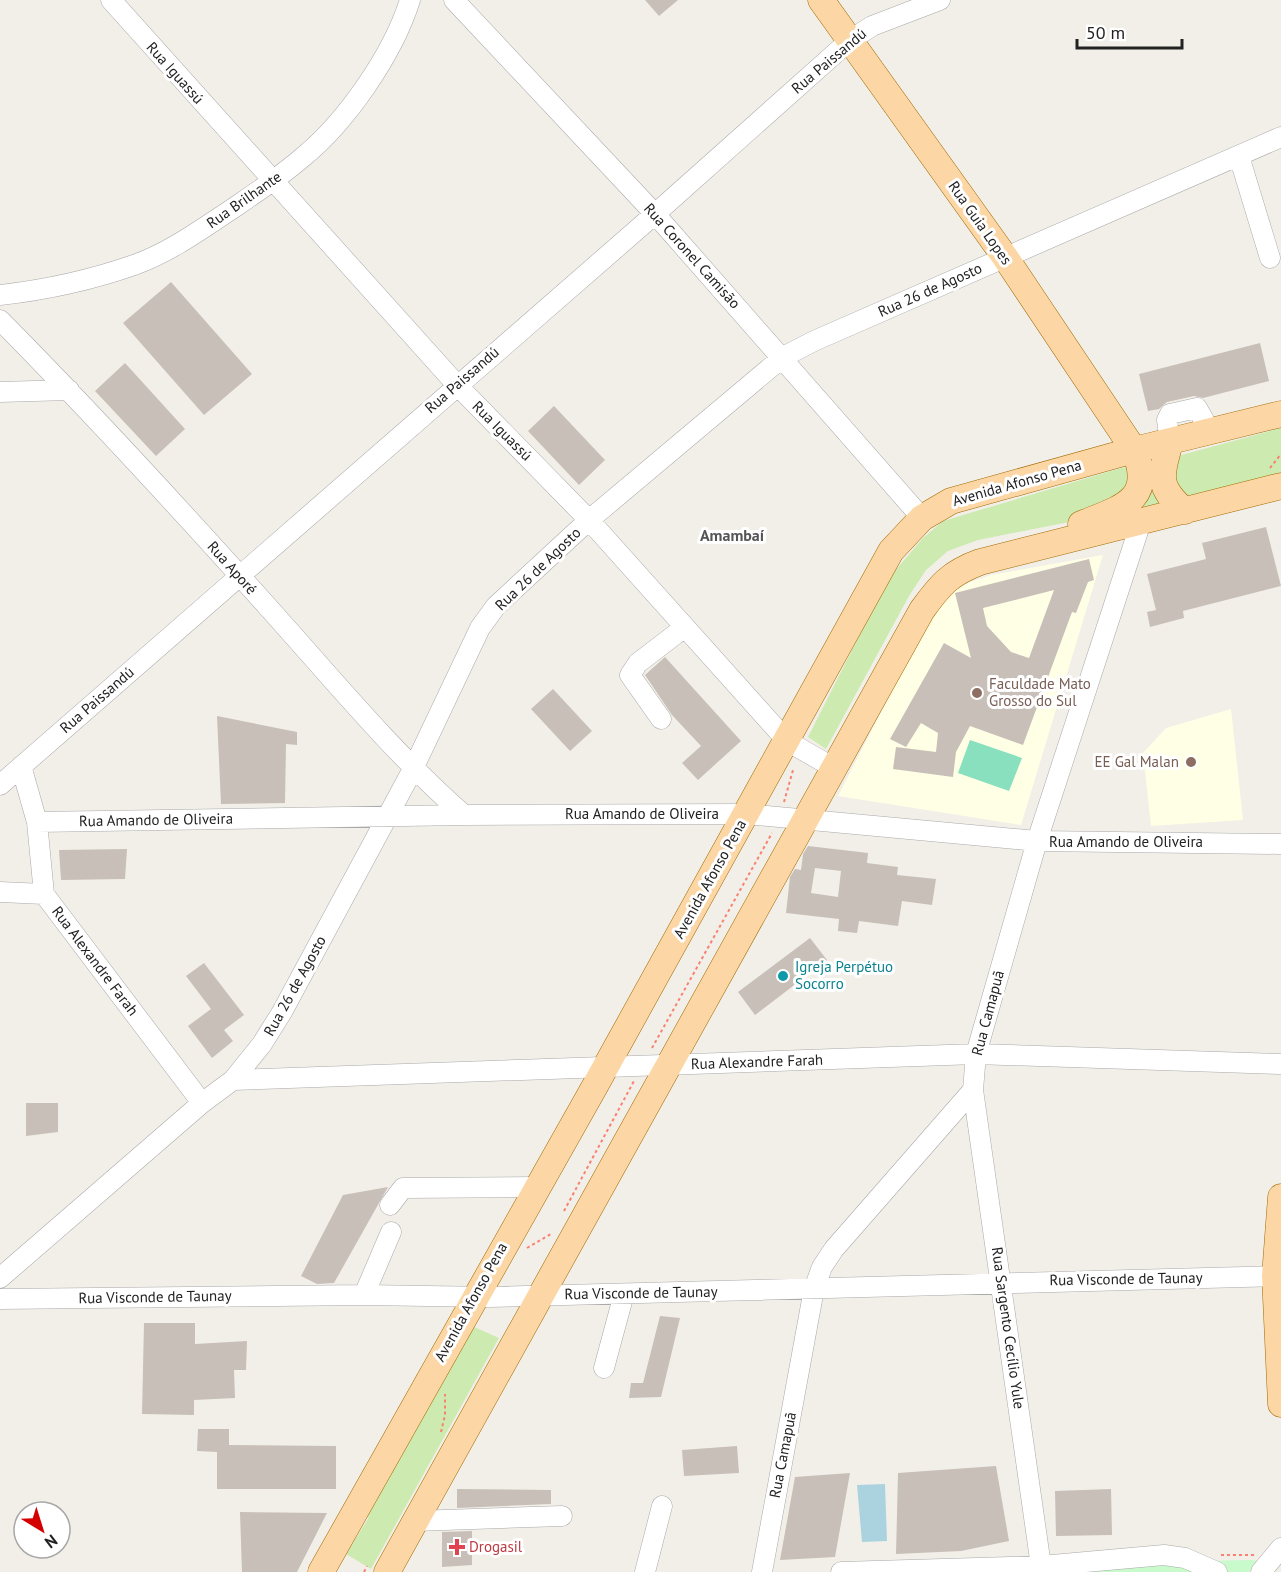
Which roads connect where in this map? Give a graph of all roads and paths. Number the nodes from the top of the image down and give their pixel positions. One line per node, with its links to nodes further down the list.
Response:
1 (111, 0): 9 (street, Rua Iguassú)
2 (454, 0): 10 (street, Rua Coronel Camisão)
3 (821, 0): 6 (main road, Rua Guia Lopes)
4 (940, 0): 6 (street, Rua Paissandú)
5 (404, 2): 9 (street, Rua Brilhante)
6 (849, 41): 10 (street, Rua Paissandú); 11 (main road, Rua Guia Lopes)
7 (1281, 137): 8 (street, Rua 26 de Agosto)
8 (1239, 156): 11 (street, Rua 26 de Agosto); 12 (street)
9 (273, 181): 13 (street, Rua Brilhante); 16 (street, Rua Iguassú)
10 (655, 214): 15 (street, Rua Coronel Camisão); 16 (street, Rua Paissandú)
11 (1005, 257): 15 (street, Rua 26 de Agosto); 21 (main road, Rua Guia Lopes)
12 (1270, 258)
13 (0, 295)
14 (0, 320): 17 (street, Rua Aporé)
15 (783, 357): 24 (street, Rua Coronel Camisão); 25 (street, Rua 26 de Agosto)
16 (456, 385): 25 (street, Rua Iguassú); 28 (street, Rua Paissandú)
17 (69, 390): 18 (street); 28 (street, Rua Aporé)
18 (0, 392)
19 (1281, 414): 20 (main road, Avenida Afonso Pena)
20 (1170, 443): 21 (main road, Avenida Afonso Pena); 23 (main road)
21 (1134, 450): 24 (main road, Avenida Afonso Pena); 27 (main road, Rua Guia Lopes)
22 (1281, 486): 23 (main road)
23 (1185, 512): 26 (main road)
24 (922, 518): 31 (main road, Avenida Afonso Pena)
25 (589, 520): 29 (street, Rua Iguassú); 34 (street, Rua 26 de Agosto)
26 (1141, 522): 27 (main road); 41 (street, Rua Camapuã)
27 (980, 562): 33 (main road)
28 (239, 575): 32 (street, Rua Paissandú); 34 (street, Rua Aporé)
29 (685, 627): 30 (street); 31 (street, Rua Iguassú)
30 (661, 719)
31 (787, 741): 33 (street, Rua Iguassú); 36 (main road, Avenida Afonso Pena)
32 (21, 766): 35 (street, Rua Paissandú); 40 (street, Rua Alexandre Farah)
33 (834, 768): 39 (main road)
34 (413, 769): 37 (street, Rua Aporé); 38 (street, Rua 26 de Agosto)
35 (0, 785)
36 (746, 814): 37 (street, Rua Amando de Oliveira); 39 (street, Rua Amando de Oliveira); 48 (main road, Avenida Afonso Pena)
37 (464, 815): 38 (street, Rua Amando de Oliveira)
38 (387, 817): 40 (street, Rua Amando de Oliveira); 49 (street, Rua 26 de Agosto)
39 (805, 819): 41 (street, Rua Amando de Oliveira); 47 (main road)
40 (37, 822): 44 (street, Rua Alexandre Farah)
41 (1037, 842): 42 (street, Rua Amando de Oliveira); 45 (street, Rua Camapuã)
42 (1281, 844)
43 (0, 892): 44 (street)
44 (44, 894): 51 (street, Rua Alexandre Farah)
45 (976, 1054): 46 (street, Rua Alexandre Farah); 47 (street, Rua Alexandre Farah); 50 (street, Rua Camapuã)
46 (1281, 1064)
47 (668, 1065): 48 (street, Rua Alexandre Farah); 62 (main road)
48 (605, 1066): 49 (street, Rua Alexandre Farah); 52 (main road, Avenida Afonso Pena)
49 (233, 1080): 51 (street, Rua 26 de Agosto)
50 (973, 1090): 58 (street, Rua Sargento Cecílio Yule); 59 (street, Rua Camapuã)
51 (202, 1103): 57 (street, Rua 26 de Agosto)
52 (537, 1187): 54 (street); 63 (main road, Avenida Afonso Pena)
53 (1281, 1197): 56 (main road)
54 (390, 1205)
55 (391, 1232): 61 (street)
56 (1278, 1276): 58 (street, Rua Visconde de Taunay); 66 (main road)
57 (0, 1278)
58 (1001, 1282): 59 (street, Rua Visconde de Taunay); 71 (street, Rua Sargento Cecílio Yule)
59 (814, 1289): 60 (street, Rua Visconde de Taunay); 75 (street, Rua Camapuã)
60 (624, 1294): 62 (street, Rua Visconde de Taunay); 65 (street)
61 (364, 1295): 63 (street, Rua Visconde de Taunay); 64 (street, Rua Visconde de Taunay)
62 (539, 1296): 63 (street, Rua Visconde de Taunay); 69 (main road)
63 (474, 1297): 72 (main road, Avenida Afonso Pena)
64 (0, 1299)
65 (604, 1368)
66 (1281, 1404)
67 (662, 1506): 74 (street)
68 (562, 1516): 69 (street)
69 (415, 1521): 73 (main road)
70 (1281, 1548): 78 (street)
71 (1041, 1566): 76 (street); 77 (street)
72 (321, 1572)
73 (387, 1572)
74 (645, 1572)
75 (762, 1572)
76 (841, 1572)
77 (1217, 1572)
78 (1261, 1572)

